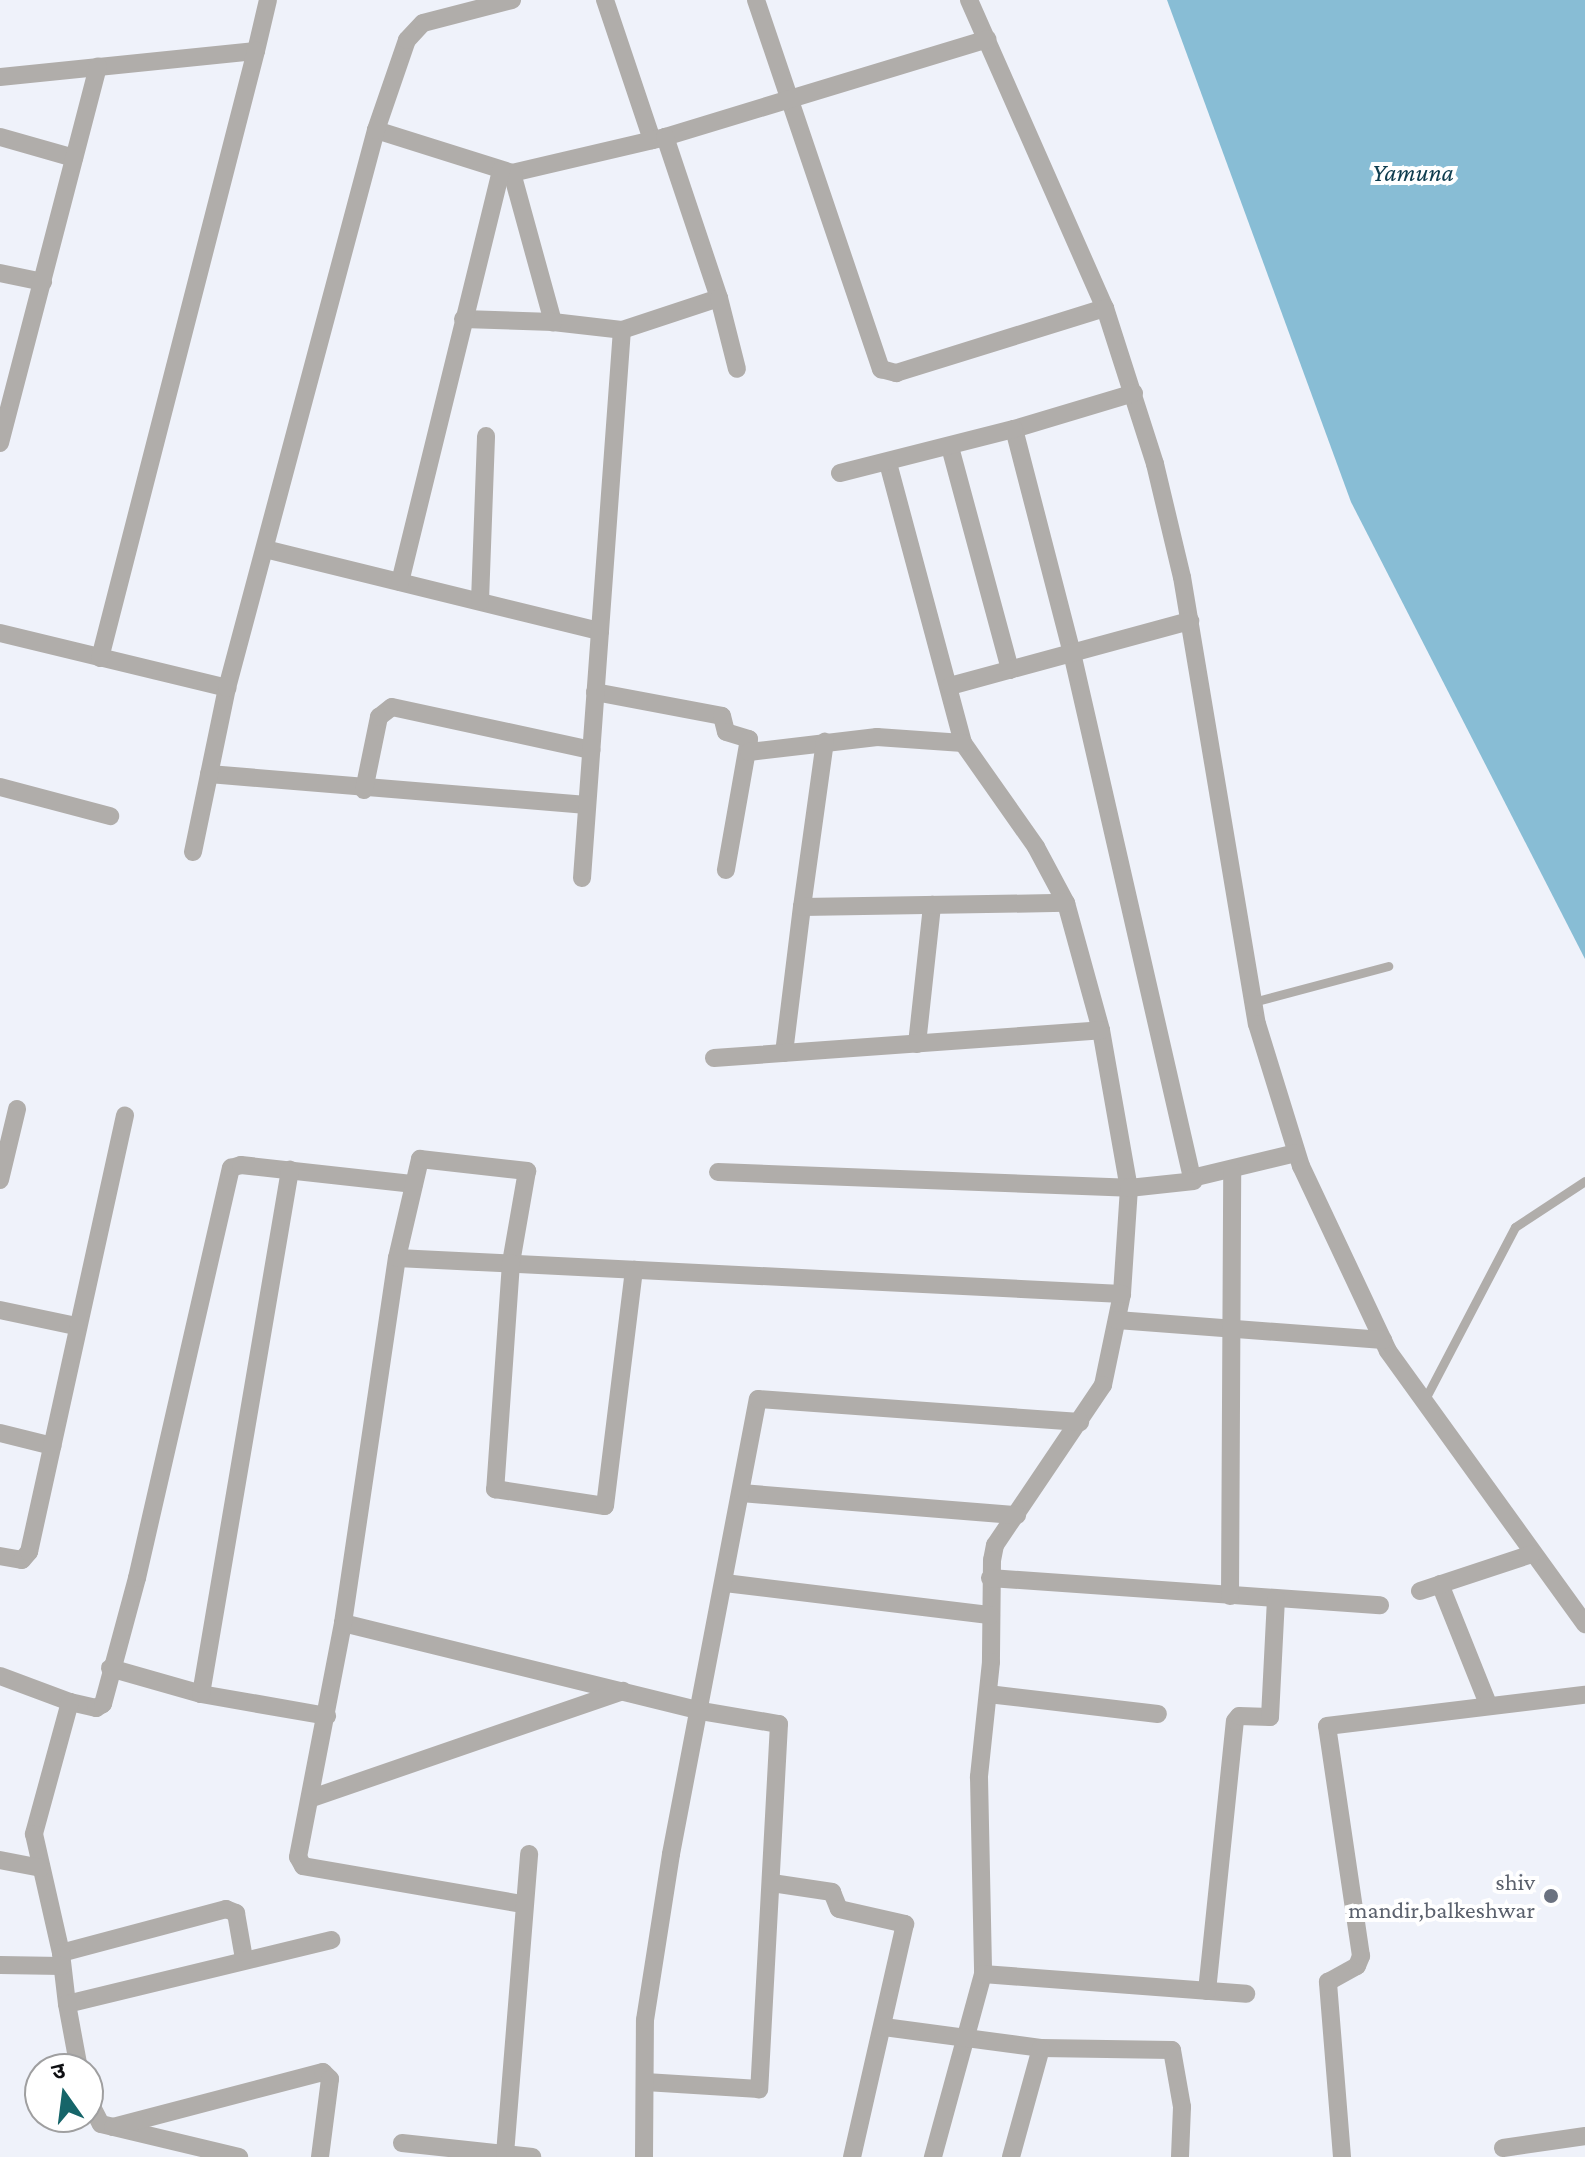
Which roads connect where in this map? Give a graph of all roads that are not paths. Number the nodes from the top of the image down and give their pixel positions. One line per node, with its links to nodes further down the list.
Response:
1 (268, 0): 7 (street)
2 (512, 0): 11 (street)
3 (605, 0): 13 (street)
4 (756, 0): 10 (street)
5 (969, 0): 6 (street)
6 (987, 39): 10 (street); 19 (street)
7 (256, 51): 8 (street); 38 (street)
8 (98, 67): 9 (street); 14 (street)
9 (0, 77)
10 (792, 100): 13 (street); 19 (street)
11 (376, 130): 15 (street); 31 (street)
12 (0, 137): 14 (street)
13 (659, 138): 15 (street); 18 (street)
14 (74, 158): 17 (street)
15 (506, 172): 20 (street); 21 (street)
16 (0, 273): 17 (street)
17 (43, 282): 27 (street)
18 (719, 298): 22 (street); 23 (street)
19 (1105, 308): 24 (street)
20 (463, 319): 21 (street); 32 (street)
21 (553, 322): 22 (street)
22 (622, 330): 35 (street)
23 (737, 369)
24 (1134, 393): 25 (street); 34 (street)
25 (1014, 429): 28 (street); 37 (street)
26 (486, 436): 33 (street)
27 (0, 443)
28 (950, 447): 29 (street); 39 (street)
29 (888, 463): 30 (street); 40 (street)
30 (840, 473)
31 (265, 549): 32 (street); 41 (street)
32 (400, 582): 33 (street)
33 (480, 601): 35 (street)
34 (1190, 621): 37 (street); 59 (street)
35 (600, 631): 42 (street)
36 (0, 633): 38 (street)
37 (1072, 653): 39 (street); 71 (street)
38 (100, 658): 41 (street)
39 (1010, 670): 40 (street)
40 (950, 686): 44 (street)
41 (227, 688): 47 (street)
42 (595, 692): 45 (street); 46 (street)
43 (825, 742): 44 (street); 46 (street); 57 (street)
44 (963, 743): 55 (street)
45 (591, 750): 49 (street); 50 (street)
46 (749, 752): 53 (street)
47 (209, 774): 49 (street); 52 (street)
48 (0, 787): 51 (street)
49 (364, 790): 50 (street)
50 (587, 805): 54 (street)
51 (110, 816)
52 (193, 852)
53 (726, 870)
54 (582, 878)
55 (1066, 903): 56 (street); 60 (street)
56 (932, 905): 57 (street); 61 (street)
57 (802, 907): 62 (street)
58 (1388, 966): 59 (lane)
59 (1253, 1002): 66 (street)
60 (1101, 1030): 61 (street); 74 (street)
61 (917, 1044): 62 (street)
62 (784, 1053): 63 (street)
63 (714, 1058)
64 (17, 1109): 70 (street)
65 (125, 1115): 81 (street)
66 (1296, 1153): 68 (street); 83 (street)
67 (290, 1170): 73 (street); 102 (street); 105 (street)
68 (1232, 1171): 71 (street); 82 (street)
69 (718, 1172): 74 (street)
70 (0, 1180)
71 (1194, 1181): 74 (street)
72 (1585, 1181): 84 (lane)
73 (414, 1184): 75 (street); 76 (street)
74 (1129, 1188): 78 (street)
75 (397, 1258): 76 (street); 100 (street)
76 (511, 1263): 77 (street); 77 (street)
77 (634, 1270): 78 (street)
78 (1122, 1294): 80 (street)
79 (0, 1310): 81 (street)
80 (1117, 1320): 82 (street); 85 (street)
81 (76, 1326): 87 (street)
82 (1230, 1330): 83 (street); 96 (street)
83 (1383, 1340): 84 (street)
84 (1424, 1402): 90 (street)
85 (1080, 1422): 88 (street); 89 (street)
86 (0, 1433): 87 (street)
87 (52, 1446): 91 (street)
88 (741, 1493): 89 (street); 93 (street)
89 (1017, 1515): 92 (street)
90 (1532, 1554): 94 (street); 101 (street)
91 (0, 1556)
92 (990, 1578): 96 (street); 99 (street)
93 (725, 1583): 99 (street); 110 (street)
94 (1440, 1584): 95 (street); 109 (street)
95 (1420, 1591)
96 (1230, 1596): 97 (street)
97 (1276, 1599): 98 (street); 124 (street)
98 (1380, 1605)
99 (991, 1615): 106 (street)
100 (343, 1623): 104 (street); 112 (street)
101 (1585, 1624)
102 (110, 1668): 105 (street); 108 (street)
103 (0, 1676): 108 (street)
104 (625, 1690): 110 (street); 113 (street)
105 (201, 1694): 112 (street)
106 (988, 1694): 111 (street); 123 (street)
107 (1585, 1695): 109 (street)
108 (70, 1702): 116 (street)
109 (1488, 1704): 146 (street)
110 (701, 1711): 117 (street); 131 (street)
111 (1158, 1714)
112 (327, 1716): 113 (street)
113 (312, 1798): 118 (street)
114 (529, 1854): 118 (street)
115 (0, 1860): 116 (street)
116 (41, 1868): 121 (street)
117 (772, 1883): 127 (street); 131 (street)
118 (522, 1904): 137 (street)
119 (331, 1940): 120 (street)
120 (244, 1959): 121 (street); 126 (street)
121 (62, 1960): 122 (street); 126 (street)
122 (0, 1965)
123 (983, 1974): 124 (street); 128 (street)
124 (1207, 1991): 125 (street)
125 (1246, 1994)
126 (67, 2004): 130 (street)
127 (884, 2027): 128 (street); 142 (street)
128 (968, 2041): 129 (street); 143 (street)
129 (1041, 2048): 144 (street); 145 (street)
130 (76, 2053)
131 (645, 2082): 141 (street)
132 (104, 2122): 133 (street)
133 (113, 2127): 138 (street); 139 (street)
134 (1585, 2136): 136 (street)
135 (402, 2143): 137 (street)
136 (1503, 2148)
137 (510, 2155): 140 (street)
138 (239, 2157)
139 (320, 2157)
140 (532, 2157)
141 (644, 2157)
142 (852, 2157)
143 (933, 2157)
144 (1011, 2157)
145 (1180, 2157)
146 (1342, 2157)

